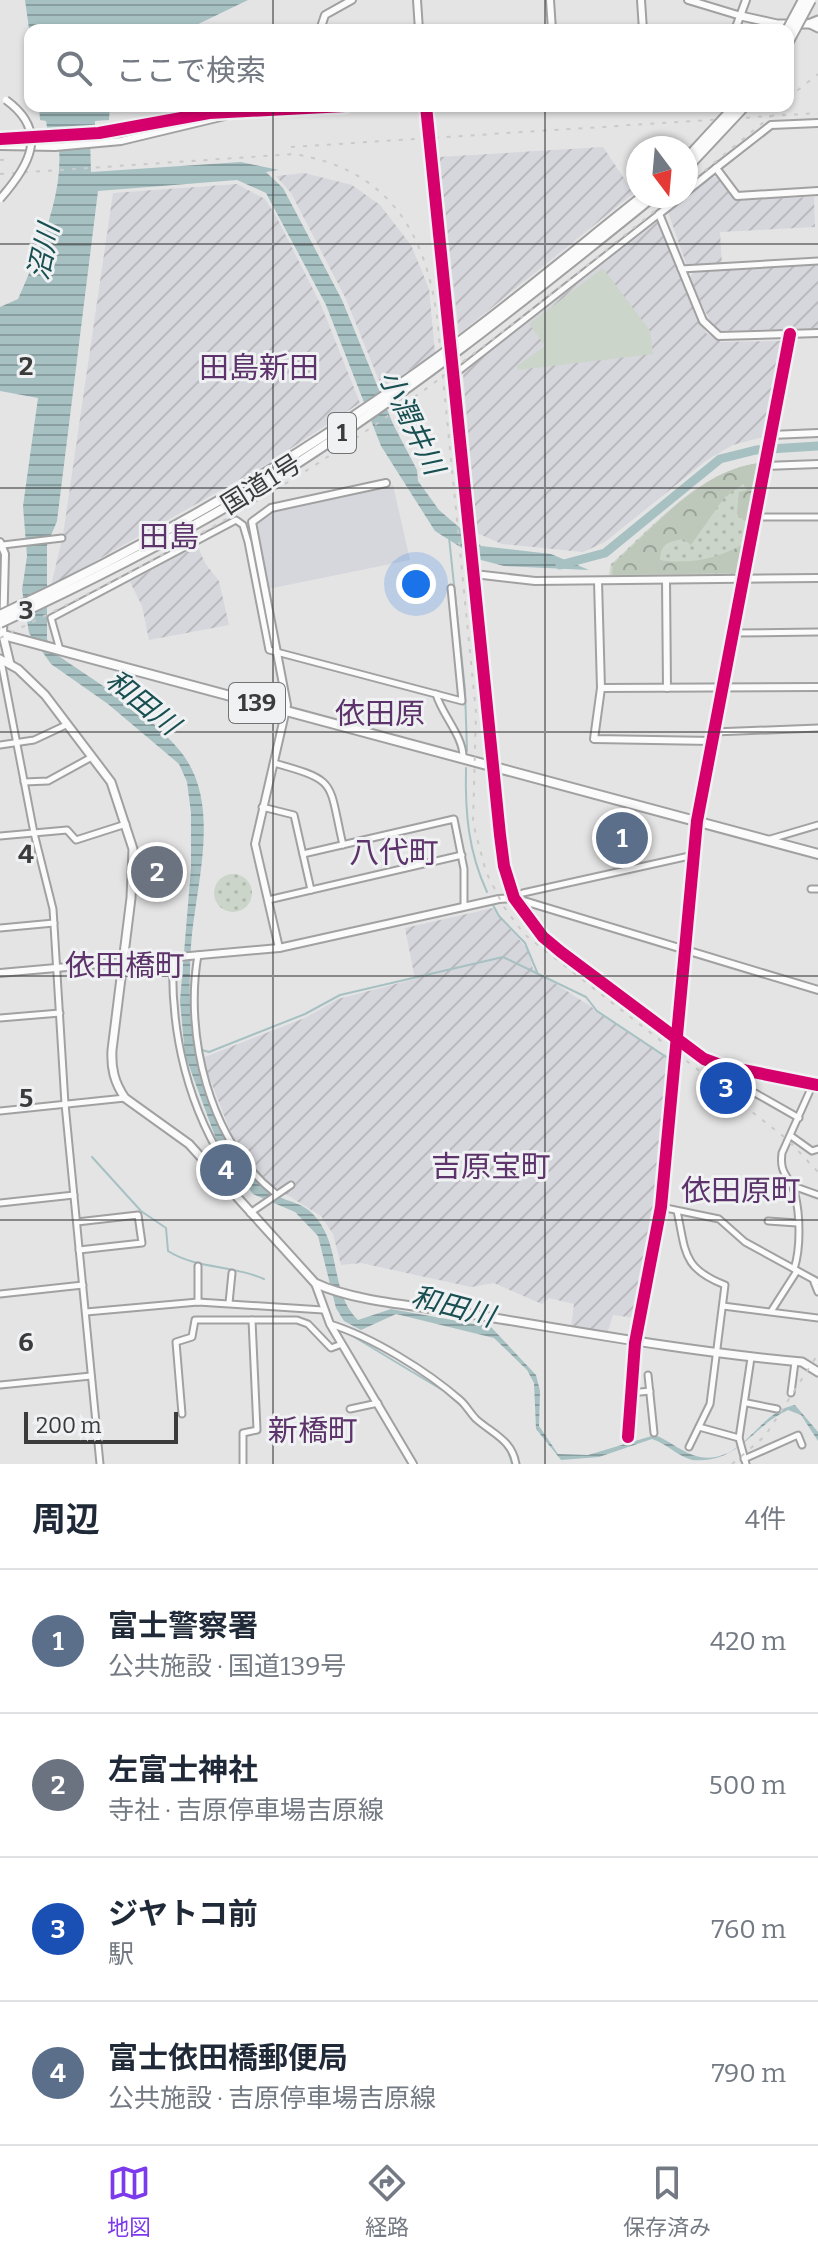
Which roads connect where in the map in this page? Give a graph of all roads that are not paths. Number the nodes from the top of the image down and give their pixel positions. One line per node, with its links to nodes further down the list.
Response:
1 (352, 0): 10 (street)
2 (550, 0): 12 (street)
3 (641, 0): 13 (street)
4 (688, 0): 9 (street)
5 (746, 0): 9 (street)
6 (803, 0): 15 (highway, bridge)
7 (811, 0): 17 (highway, bridge)
8 (416, 2): 11 (street)
9 (741, 16): 14 (street); 16 (main road)
10 (320, 24)
11 (418, 24)
12 (552, 24)
13 (643, 24)
14 (738, 24)
15 (790, 24)
16 (818, 24)
17 (794, 32)
18 (3, 99): 31 (street, bridge)
19 (256, 112): 24 (street); 25 (street)
20 (427, 112): 40 (street, bridge)
21 (729, 112): 26 (highway, bridge)
22 (739, 112): 27 (highway, bridge)
23 (818, 123): 28 (street)
24 (0, 139)
25 (0, 146)
26 (698, 146)
27 (698, 156)
28 (716, 168): 29 (street); 30 (street)
29 (698, 183)
30 (818, 191)
31 (0, 199)
32 (628, 208): 56 (highway, 国道1号 / 1, bridge)
33 (639, 208): 57 (highway, 国道1号 / 1, bridge)
34 (666, 208): 35 (street)
35 (659, 214): 37 (street); 40 (street)
36 (818, 261): 37 (street)
37 (681, 269): 39 (street)
38 (818, 333): 39 (street)
39 (790, 334): 42 (street)
40 (451, 377): 50 (street)
41 (818, 433): 42 (street)
42 (770, 438): 43 (street)
43 (765, 464): 44 (street); 46 (street)
44 (818, 464)
45 (386, 483): 62 (street)
46 (756, 517): 47 (street); 51 (street)
47 (818, 517)
48 (62, 538): 49 (street)
49 (2, 544): 60 (street)
50 (474, 574): 54 (street); 80 (street)
51 (744, 578): 52 (street); 53 (street); 59 (street)
52 (818, 578)
53 (666, 580): 54 (street); 68 (street)
54 (598, 581): 67 (street)
55 (451, 588): 69 (street)
56 (0, 615)
57 (0, 623)
58 (818, 632): 59 (street)
59 (733, 633): 65 (street)
60 (2, 635): 61 (highway, 139); 64 (main road)
61 (56, 649): 62 (street); 70 (highway, 139)
62 (275, 651): 69 (street); 70 (street)
63 (0, 659): 64 (main road); 75 (street)
64 (10, 664): 71 (main road)
65 (723, 687): 66 (street); 68 (street); 73 (street)
66 (818, 687)
67 (601, 688): 68 (street); 74 (street)
68 (667, 688)
69 (436, 694): 78 (street)
70 (287, 711): 78 (highway, 139); 79 (street)
71 (66, 725): 75 (street); 77 (main road)
72 (818, 728): 73 (street)
73 (714, 732): 74 (street)
74 (712, 741): 83 (street)
75 (17, 743): 76 (street); 81 (street)
76 (0, 745)
77 (90, 758): 81 (street); 84 (main road)
78 (463, 759): 80 (highway, 139)
79 (274, 763): 82 (street); 89 (street)
80 (493, 767): 83 (highway, 139); 96 (street)
81 (24, 782): 86 (street)
82 (262, 807): 90 (street); 97 (street)
83 (697, 821): 88 (highway, 139); 93 (street)
84 (126, 824): 86 (street); 105 (main road)
85 (818, 825): 88 (street)
86 (34, 833): 87 (street); 99 (street)
87 (0, 836)
88 (767, 841): 91 (highway, 139)
89 (343, 845): 90 (street); 92 (street)
90 (303, 854): 94 (street)
91 (818, 854)
92 (462, 855): 94 (street); 98 (street)
93 (694, 855): 95 (street); 102 (street)
94 (311, 890): 97 (street)
95 (523, 893)
96 (514, 898): 98 (street); 102 (street); 111 (street)
97 (267, 900): 101 (street)
98 (464, 906): 101 (street)
99 (54, 923): 100 (street); 106 (street)
100 (0, 928)
101 (279, 948): 103 (street)
102 (685, 949): 108 (street); 111 (street)
103 (195, 954): 104 (street); 125 (street)
104 (174, 956): 105 (street); 120 (street)
105 (124, 960): 106 (street); 114 (main road)
106 (56, 967): 107 (street); 109 (street)
107 (0, 973)
108 (818, 990)
109 (60, 1013): 110 (street); 115 (street)
110 (0, 1018)
111 (676, 1040): 112 (street); 129 (street)
112 (815, 1084): 117 (street)
113 (755, 1093): 117 (street)
114 (125, 1098): 115 (street); 122 (main road)
115 (65, 1104): 116 (street); 126 (street)
116 (0, 1111)
117 (799, 1118): 118 (street)
118 (791, 1136): 119 (street); 124 (street)
119 (818, 1149)
120 (227, 1167): 121 (street); 122 (street)
121 (232, 1174)
122 (218, 1177): 131 (main road)
123 (291, 1185): 125 (street)
124 (792, 1186): 127 (street); 134 (street)
125 (275, 1193): 131 (street)
126 (74, 1195): 128 (street); 133 (street)
127 (818, 1195)
128 (0, 1203)
129 (661, 1207): 130 (street); 153 (street)
130 (677, 1211): 137 (street); 146 (street)
131 (249, 1214): 140 (main road)
132 (768, 1221): 134 (street)
133 (77, 1222): 135 (street); 135 (street)
134 (797, 1223): 137 (street)
135 (79, 1250): 141 (street)
136 (198, 1266): 144 (street)
137 (796, 1270): 139 (street); 148 (street)
138 (232, 1273): 145 (street)
139 (816, 1282): 142 (street)
140 (315, 1283): 147 (street); 153 (main road)
141 (83, 1285): 143 (street); 149 (street)
142 (818, 1292)
143 (0, 1294)
144 (198, 1302): 145 (street); 149 (street)
145 (229, 1303): 147 (street)
146 (723, 1306): 148 (street); 155 (street)
147 (323, 1310): 152 (street)
148 (772, 1310): 150 (street)
149 (86, 1312): 160 (street)
150 (818, 1318)
151 (252, 1320): 154 (street); 169 (street); 178 (street)
152 (330, 1324): 154 (street); 180 (street)
153 (635, 1343): 155 (main road); 163 (street)
154 (343, 1344): 165 (street)
155 (718, 1354): 156 (main road); 170 (street)
156 (751, 1358): 157 (main road); 166 (street)
157 (795, 1362): 158 (main road); 164 (street)
158 (818, 1372)
159 (648, 1375): 162 (street)
160 (91, 1376): 161 (street); 177 (street)
161 (0, 1385)
162 (650, 1391): 163 (street); 171 (street)
163 (631, 1393): 172 (street)
164 (791, 1393)
165 (378, 1403): 167 (street); 179 (street)
166 (747, 1403): 168 (street); 173 (street)
167 (350, 1409)
168 (777, 1409)
169 (182, 1414)
170 (699, 1427): 173 (street); 175 (street)
171 (654, 1433)
172 (628, 1437)
173 (739, 1440): 176 (street)
174 (802, 1445): 176 (street)
175 (689, 1447)
176 (745, 1462)
177 (100, 1464)
178 (243, 1464)
179 (413, 1464)
180 (516, 1464)

